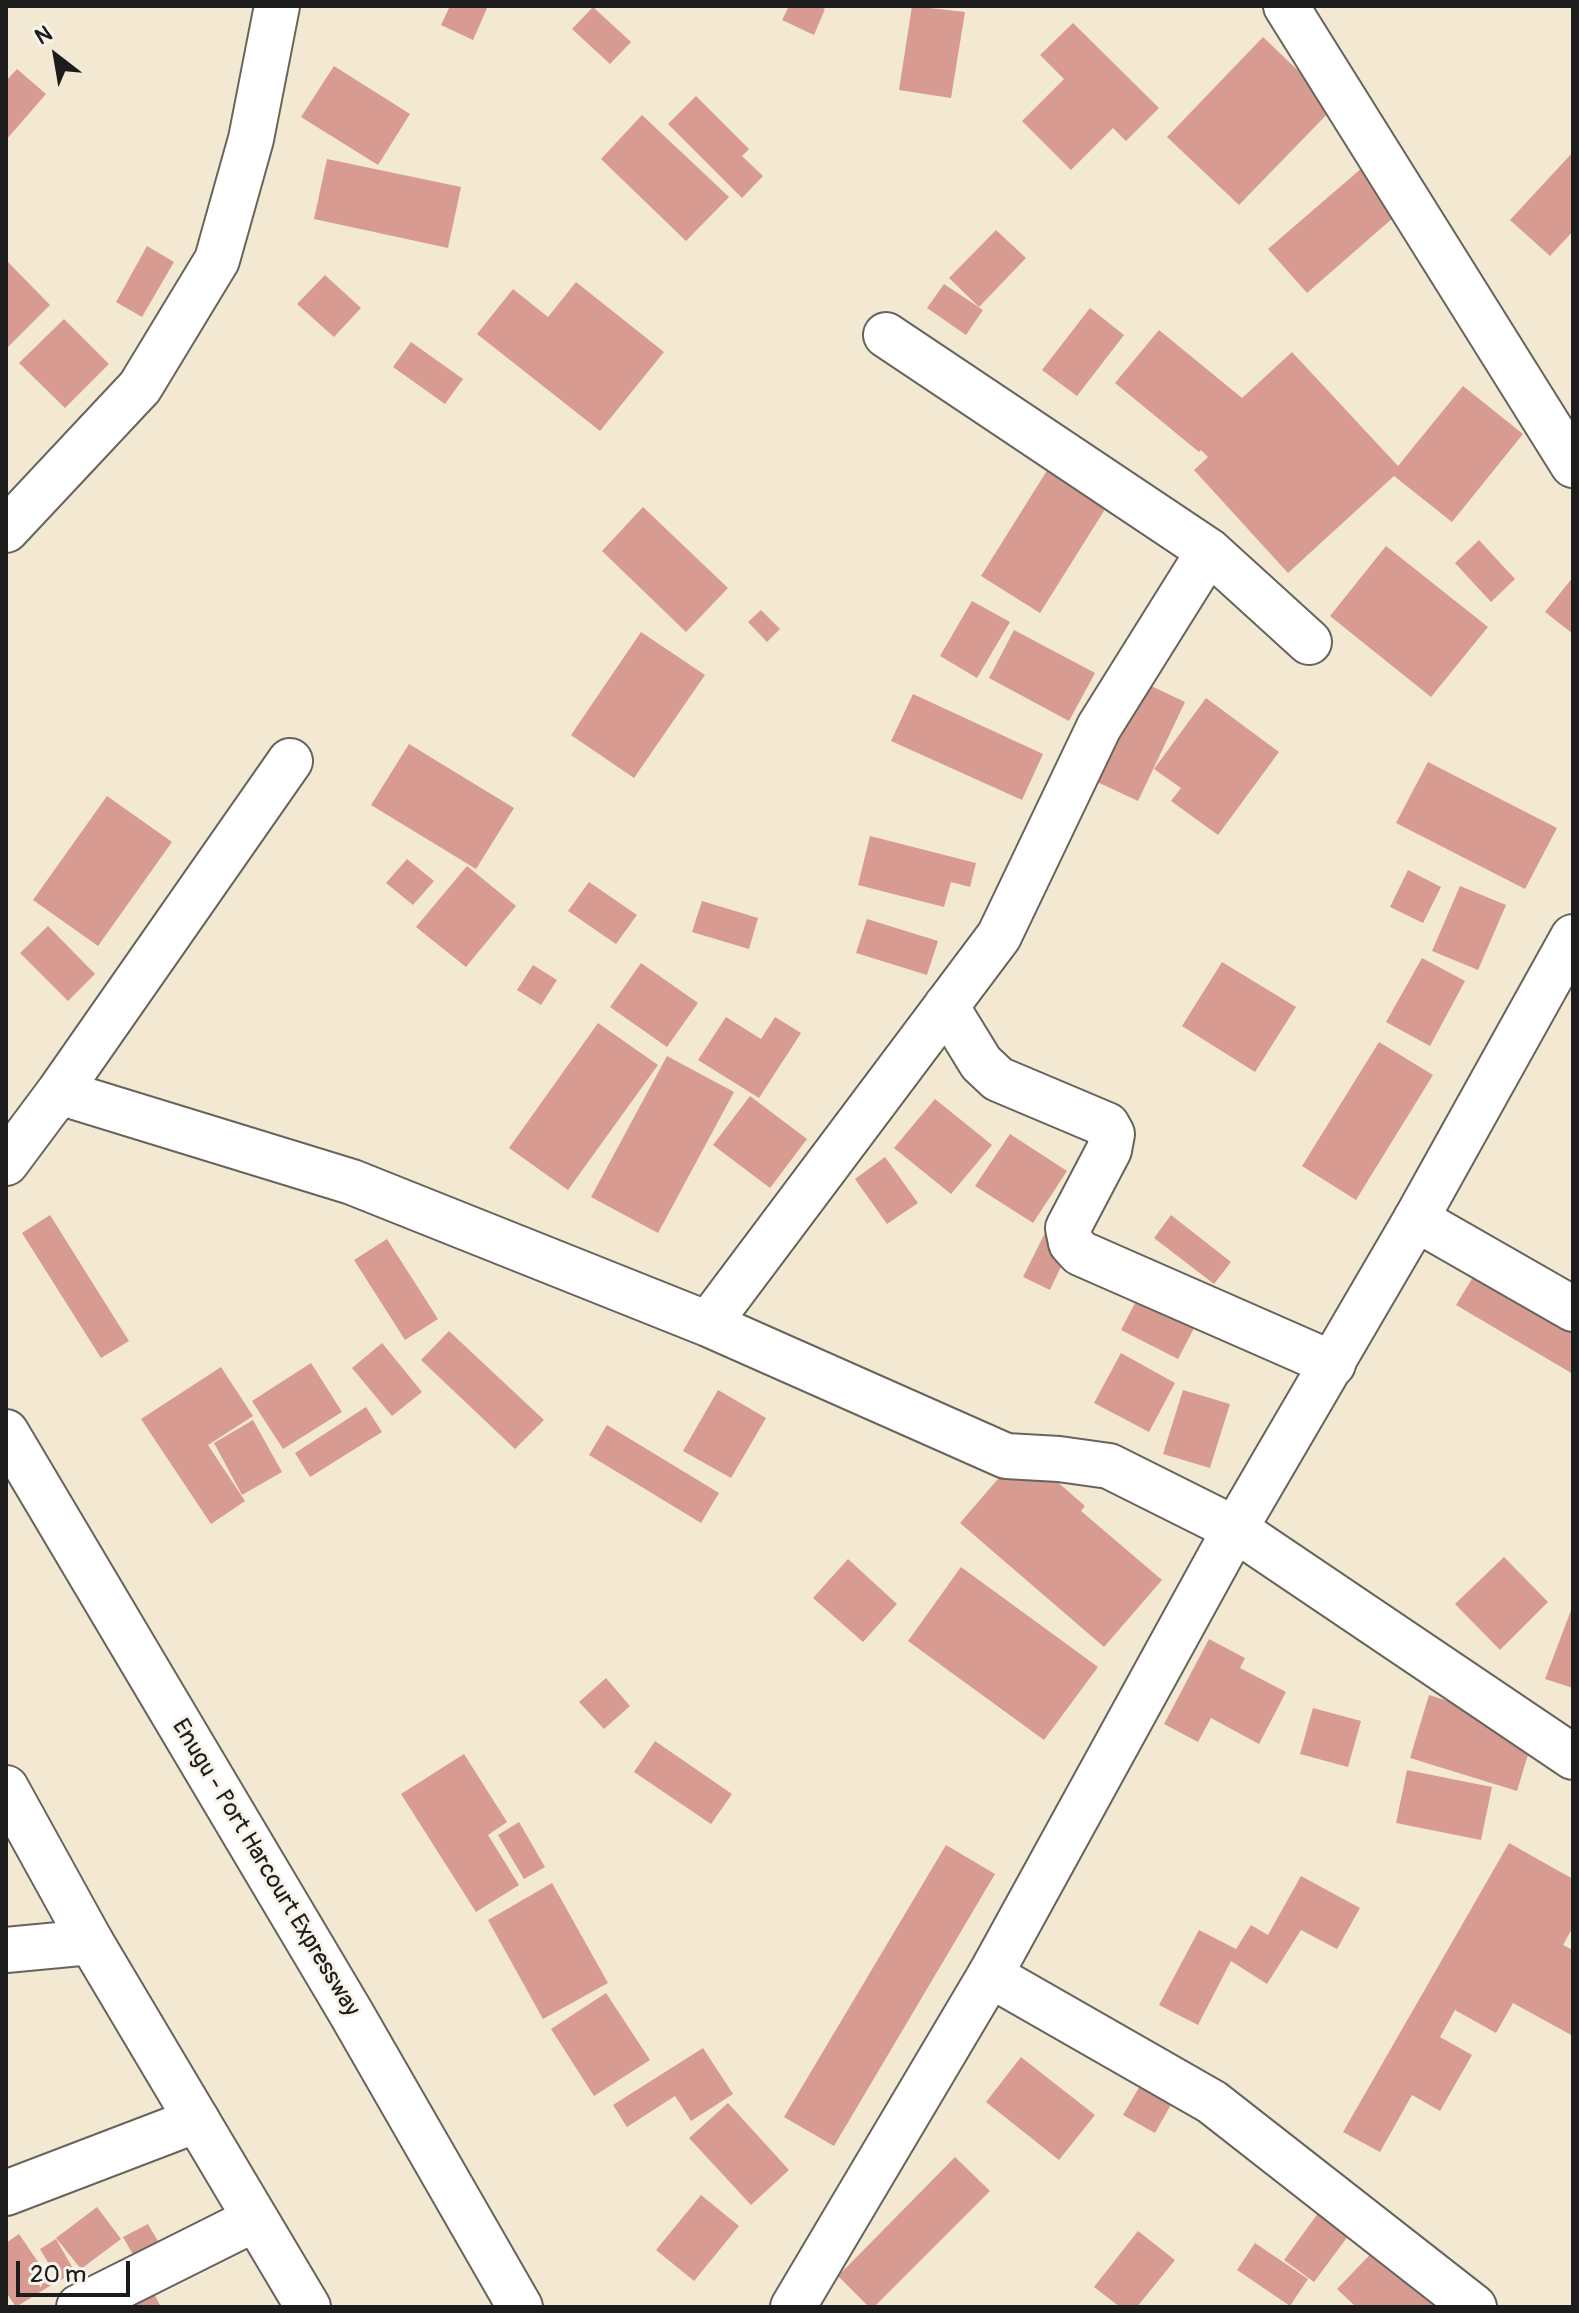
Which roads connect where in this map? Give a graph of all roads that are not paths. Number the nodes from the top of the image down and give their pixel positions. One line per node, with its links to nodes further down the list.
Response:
1 (277, 6): 5 (main road)
2 (1286, 6): 4 (main road)
3 (886, 335): 6 (main road)
4 (1573, 465)
5 (6, 530)
6 (1209, 551): 7 (main road); 10 (main road)
7 (1309, 642)
8 (290, 761): 11 (main road)
9 (1573, 937): 13 (main road)
10 (946, 1006): 15 (main road); 16 (main road)
11 (59, 1092): 12 (main road); 15 (main road)
12 (6, 1163)
13 (1416, 1219): 14 (main road); 16 (main road)
14 (1573, 1309)
15 (708, 1324): 18 (main road)
16 (1333, 1364): 18 (main road)
17 (6, 1432): 29 (main road, Enugu - Port Harcourt Expressway)
18 (1235, 1529): 19 (main road); 23 (main road)
19 (1573, 1757)
20 (6, 1788): 21 (main road)
21 (91, 1942): 22 (main road); 24 (main road)
22 (6, 1950)
23 (990, 1975): 30 (main road); 31 (main road)
24 (197, 2120): 25 (main road); 26 (main road)
25 (6, 2193)
26 (255, 2219): 27 (main road); 28 (main road)
27 (79, 2307)
28 (308, 2307)
29 (520, 2307)
30 (793, 2307)
31 (1474, 2307)

